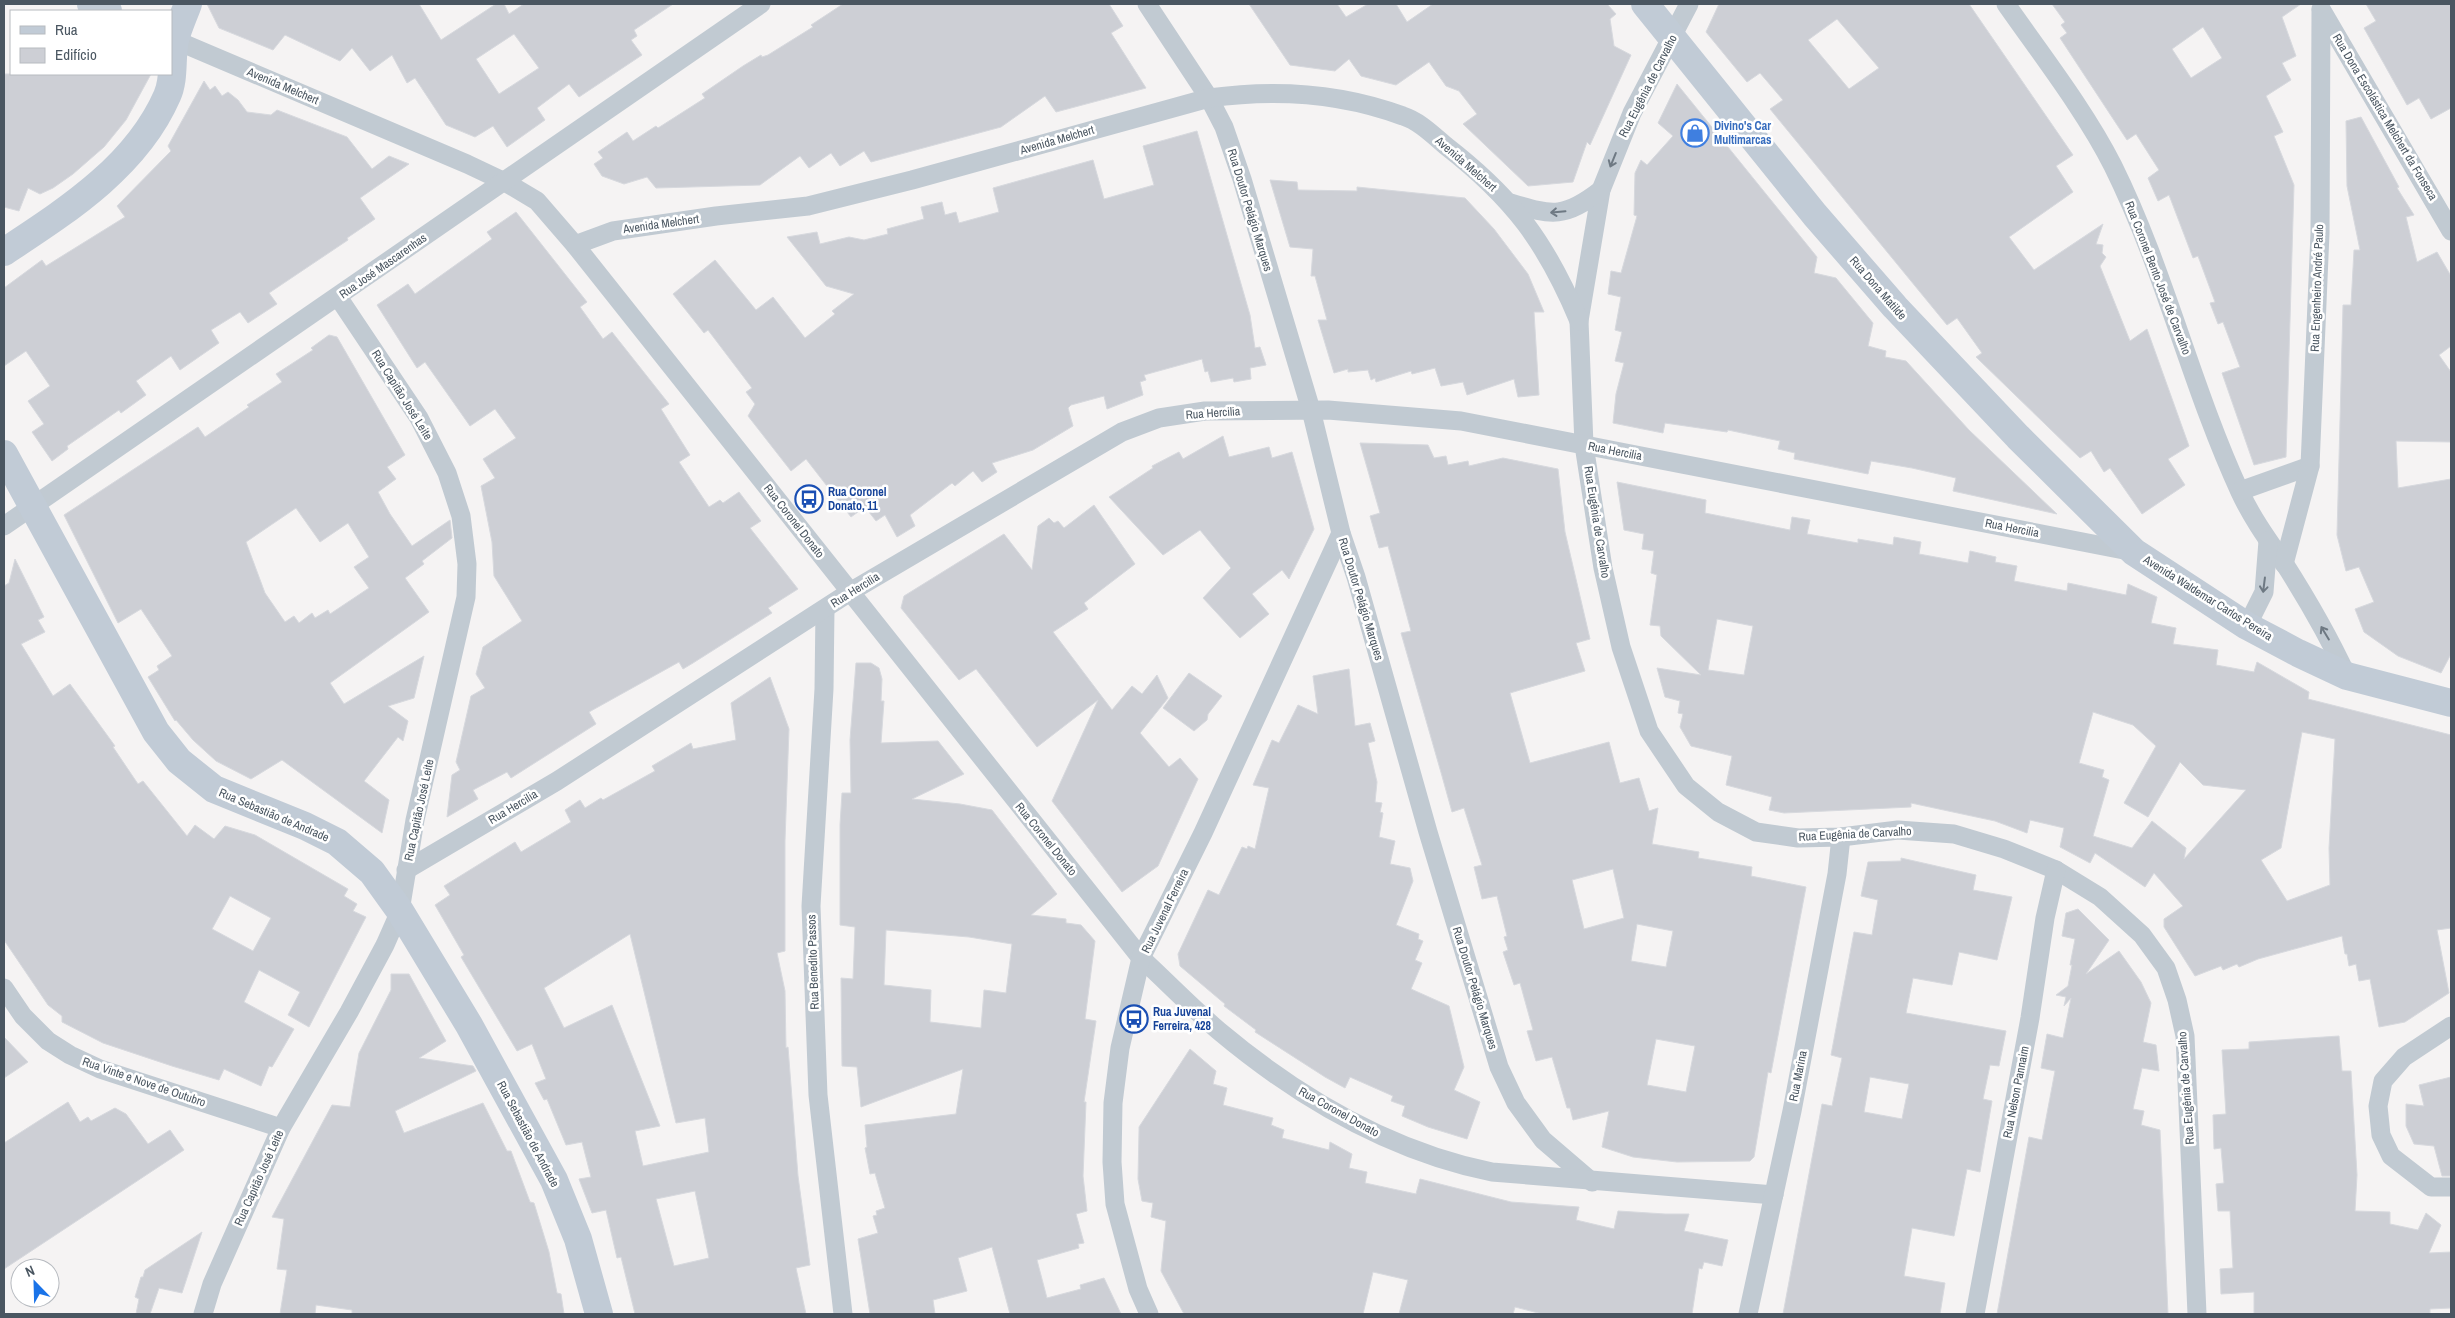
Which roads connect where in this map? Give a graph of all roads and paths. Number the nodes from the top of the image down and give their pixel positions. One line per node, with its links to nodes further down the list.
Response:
1 (91, 4): 9 (street)
2 (188, 4): 12 (street)
3 (761, 4): 10 (street, Rua José Mascarenhas)
4 (1147, 4): 15 (street, Rua Doutor Pelágio Marques)
5 (1645, 4): 11 (street, Rua Dona Matilde)
6 (1689, 4): 11 (street, Rua Eugênia de Carvalho)
7 (2006, 4): 28 (street, Rua Coronel Bento José de Carvalho)
8 (2319, 7): 19 (street, Rua Dona Escolástica Melchert da Fonseca); 27 (street, Rua Engenheiro André Paulo)
9 (106, 10)
10 (738, 10): 16 (street, Rua José Mascarenhas)
11 (1672, 37): 17 (street, Rua Eugênia de Carvalho, one-way to 17); 33 (street, Rua Dona Matilde)
12 (173, 39): 13 (street); 16 (street, Avenida Melchert)
13 (172, 55)
14 (171, 75): 21 (street)
15 (1209, 98): 18 (street, Avenida Melchert); 20 (street, Avenida Melchert); 24 (street, Rua Doutor Pelágio Marques)
16 (505, 182): 20 (street, Rua Coronel Donato); 22 (street, Rua José Mascarenhas)
17 (1601, 190): 18 (street, Avenida Melchert, one-way to 18); 23 (street, Rua Eugênia de Carvalho)
18 (1511, 203): 23 (street, Avenida Melchert)
19 (2451, 231)
20 (575, 245): 35 (street, Rua Coronel Donato)
21 (4, 252)
22 (338, 297): 29 (street, Rua José Mascarenhas); 41 (street, Rua Capitão José Leite)
23 (1579, 321): 25 (street, Rua Eugênia de Carvalho)
24 (1311, 410): 25 (street, Rua Hercilia); 31 (street, Rua Doutor Pelágio Marques); 35 (street, Rua Hercilia)
25 (1584, 445): 33 (street, Rua Hercilia); 40 (street, Rua Eugênia de Carvalho)
26 (4, 454): 29 (street, Rua Sebastião de Andrade)
27 (2310, 466): 28 (street); 34 (street, Rua Engenheiro André Paulo)
28 (2240, 490): 32 (street, Rua Coronel Bento José de Carvalho)
29 (32, 506): 30 (street, Rua José Mascarenhas); 43 (street, Rua Sebastião de Andrade)
30 (4, 526)
31 (1341, 533): 44 (street, Rua Juvenal Ferreira); 48 (street, Rua Doutor Pelágio Marques)
32 (2268, 541): 34 (street, Rua Coronel Bento José de Carvalho); 37 (street, one-way to 37)
33 (2134, 552): 37 (street, Avenida Waldemar Carlos Pereira)
34 (2284, 564): 38 (street, Rua Coronel Bento José de Carvalho, one-way to 34)
35 (850, 592): 36 (street, Rua Hercilia); 44 (street, Rua Coronel Donato)
36 (825, 609): 41 (street, Rua Hercilia); 55 (street, Rua Benedito Passos)
37 (2247, 626): 38 (street, Avenida Waldemar Carlos Pereira)
38 (2347, 676): 39 (street, Avenida Waldemar Carlos Pereira)
39 (2451, 702)
40 (1841, 837): 42 (street, Rua Eugênia de Carvalho); 51 (street, Rua Marina)
41 (406, 870): 43 (street, Rua Capitão José Leite)
42 (2056, 870): 58 (street, Rua Nelson Pannaim); 59 (street, Rua Eugênia de Carvalho)
43 (400, 911): 47 (street, Rua Capitão José Leite); 54 (street, Rua Sebastião de Andrade)
44 (1141, 958): 48 (street, Rua Coronel Donato); 56 (street, Rua Juvenal Ferreira)
45 (4, 988): 47 (street, Rua Vinte e Nove de Outubro)
46 (2451, 1026): 50 (street)
47 (281, 1128): 53 (street, Rua Capitão José Leite)
48 (1592, 1182): 51 (street, Rua Coronel Donato)
49 (2451, 1186): 50 (street)
50 (2431, 1187): 52 (street)
51 (1774, 1195): 57 (street, Rua Marina)
52 (2451, 1202)
53 (203, 1314)
54 (599, 1314)
55 (843, 1314)
56 (1149, 1314)
57 (1748, 1314)
58 (1975, 1314)
59 (2197, 1314)

